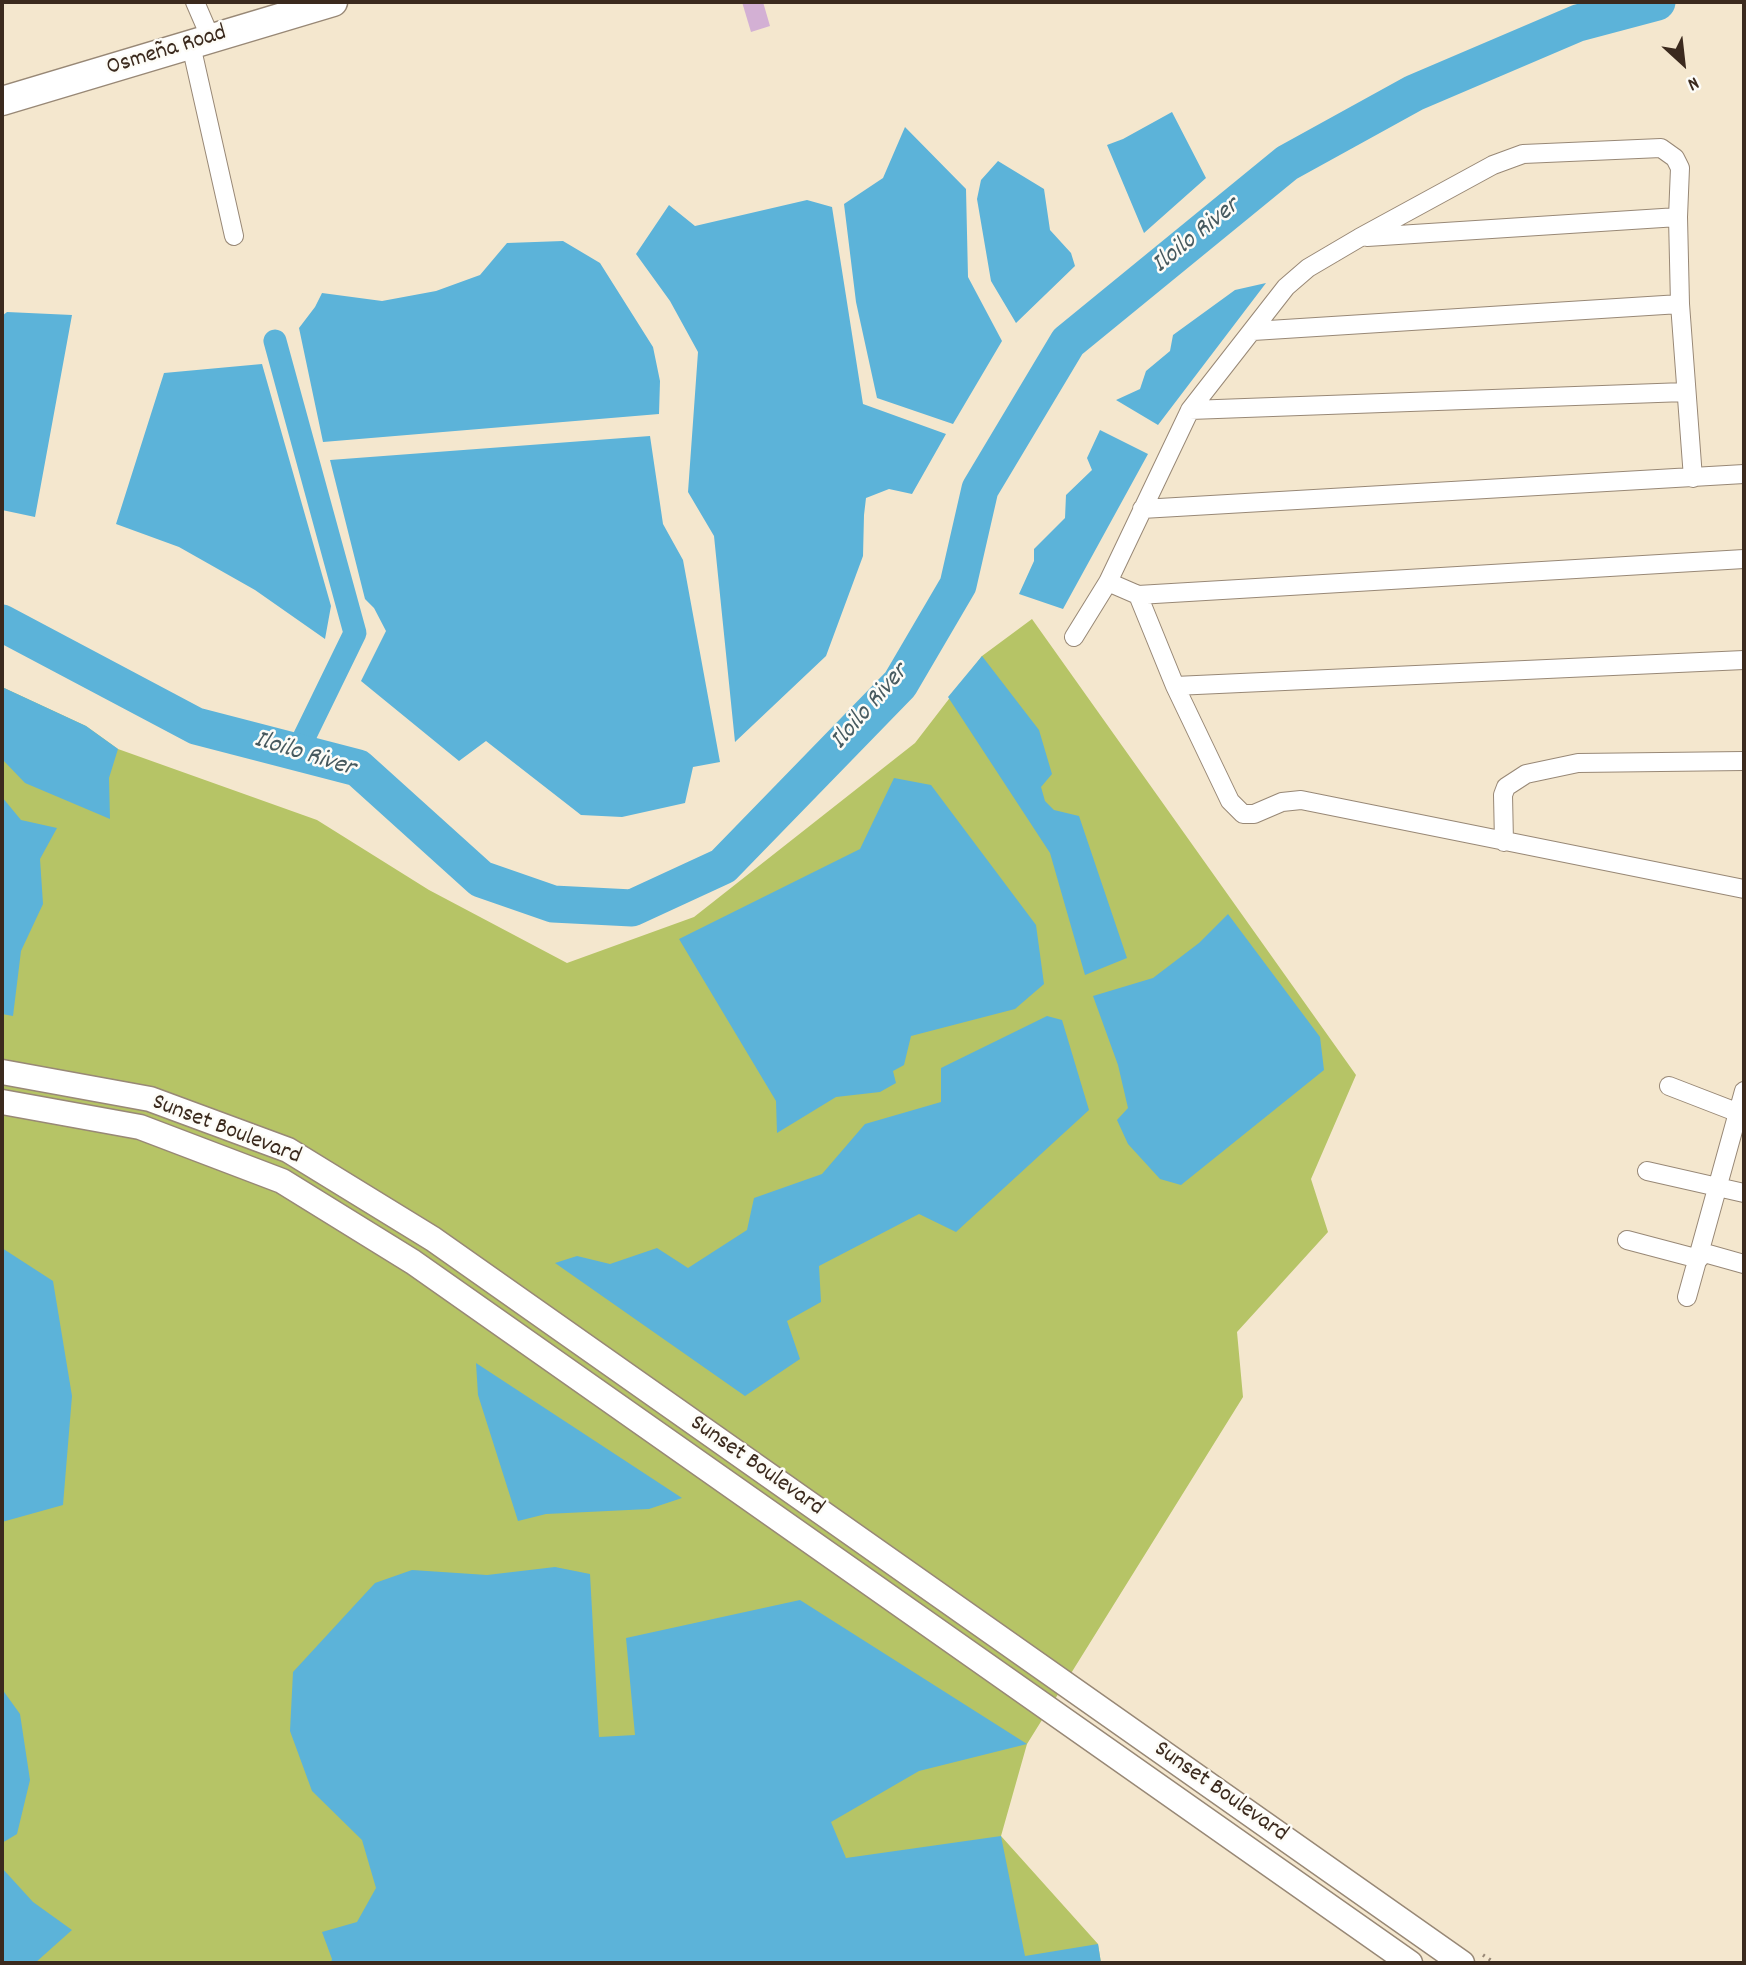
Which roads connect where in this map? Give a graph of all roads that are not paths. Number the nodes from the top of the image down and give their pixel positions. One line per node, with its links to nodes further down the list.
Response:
1 (195, 2): 3 (street)
2 (333, 2): 3 (main road, Osmeña Road)
3 (201, 42): 4 (main road, Osmeña Road); 6 (street)
4 (2, 101)
5 (1678, 217): 7 (street); 7 (street); 8 (street)
6 (234, 236)
7 (1359, 238): 9 (street)
8 (1680, 304): 9 (street); 10 (street)
9 (1253, 331): 11 (street)
10 (1685, 392): 11 (street); 13 (street)
11 (1190, 410): 14 (street)
12 (1744, 474): 13 (street)
13 (1693, 478): 14 (street)
14 (1142, 509): 16 (street)
15 (1744, 559): 17 (street)
16 (1108, 582): 17 (street); 18 (street)
17 (1138, 595): 20 (street)
18 (1074, 637)
19 (1744, 660): 20 (street)
20 (1175, 685): 22 (street)
21 (1744, 761): 22 (street)
22 (1504, 842): 23 (street)
23 (1744, 889)
24 (2, 1072): 35 (main road, Sunset Boulevard)
25 (1669, 1086): 28 (street)
26 (1744, 1091): 28 (street)
27 (2, 1102): 37 (main road, Sunset Boulevard)
28 (1742, 1114): 30 (street)
29 (1647, 1171): 30 (street)
30 (1718, 1188): 31 (street); 33 (street)
31 (1744, 1193)
32 (1627, 1240): 33 (street)
33 (1700, 1255): 34 (street); 36 (street)
34 (1744, 1264)
35 (495, 1283): 37 (main road); 39 (main road, Sunset Boulevard)
36 (1687, 1297)
37 (478, 1308): 38 (main road, Sunset Boulevard)
38 (1410, 1963)
39 (1462, 1963)

